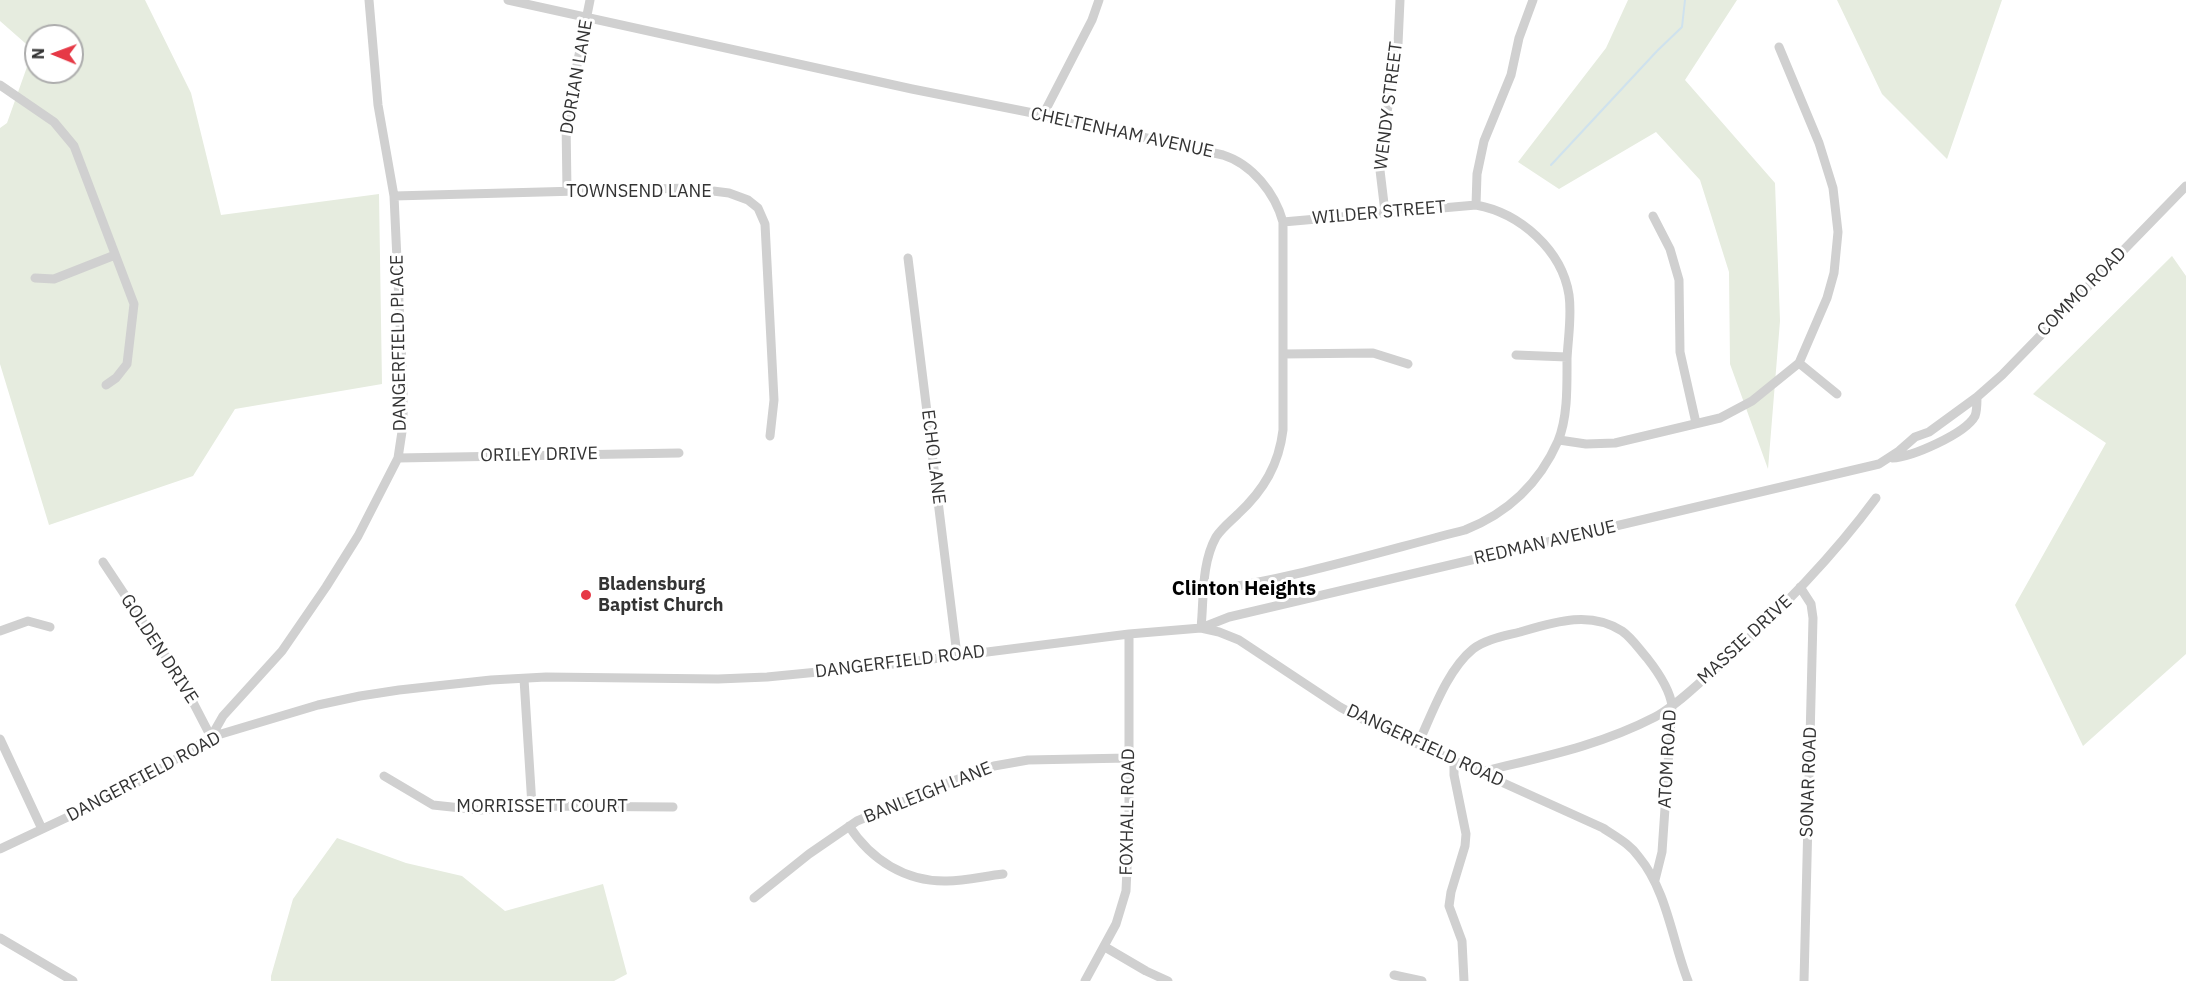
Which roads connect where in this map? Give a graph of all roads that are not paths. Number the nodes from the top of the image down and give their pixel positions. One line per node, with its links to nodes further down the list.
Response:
1 (369, 0): 13 (street, DANGERFIELD PLACE)
2 (508, 0): 7 (street, CHELTENHAM AVENUE)
3 (590, 0): 7 (street, DORIAN LANE)
4 (1099, 0): 10 (street)
5 (1400, 0): 15 (street, WENDY STREET)
6 (1533, 0): 14 (street)
7 (586, 17): 10 (street, CHELTENHAM AVENUE); 12 (street, DORIAN LANE)
8 (1779, 47): 24 (street)
9 (0, 85): 18 (street)
10 (1043, 115): 17 (street, CHELTENHAM AVENUE)
11 (2186, 186): 28 (street, COMMO ROAD)
12 (567, 191): 13 (street, TOWNSEND LANE); 30 (street, TOWNSEND LANE)
13 (394, 195): 33 (street, DANGERFIELD PLACE)
14 (1476, 205): 15 (street, WILDER STREET); 23 (street)
15 (1385, 212): 17 (street, WILDER STREET)
16 (1653, 216): 29 (street)
17 (1283, 222): 21 (street, CHELTENHAM AVENUE)
18 (115, 255): 20 (street); 26 (street)
19 (908, 258): 43 (street, ECHO LANE)
20 (35, 278)
21 (1283, 354): 25 (street); 38 (street, CHELTENHAM AVENUE)
22 (1516, 355): 23 (street)
23 (1568, 357): 31 (street)
24 (1799, 363): 27 (street); 29 (street)
25 (1408, 364)
26 (106, 385)
27 (1837, 394)
28 (1977, 397): 34 (street, COMMO ROAD); 34 (street)
29 (1696, 423): 31 (street)
30 (770, 436)
31 (1558, 440): 38 (street)
32 (679, 453): 33 (street, ORILEY DRIVE)
33 (398, 458): 46 (street, DANGERFIELD PLACE)
34 (1889, 458): 40 (street, REDMAN AVENUE)
35 (1876, 498): 37 (street, MASSIE DRIVE)
36 (103, 562): 46 (street, GOLDEN DRIVE)
37 (1800, 587): 45 (street, MASSIE DRIVE); 70 (street, SONAR ROAD)
38 (1205, 591): 40 (street, CHELTENHAM AVENUE)
39 (50, 627): 41 (street)
40 (1201, 628): 42 (street, DANGERFIELD ROAD); 48 (street, DANGERFIELD ROAD)
41 (0, 631)
42 (1130, 634): 43 (street, DANGERFIELD ROAD); 49 (street, FOXHALL ROAD)
43 (957, 655): 44 (street, DANGERFIELD ROAD)
44 (524, 679): 46 (street, DANGERFIELD ROAD); 53 (street)
45 (1672, 706): 48 (street, ATOM ROAD); 51 (street, MASSIE DRIVE); 59 (street, ATOM ROAD)
46 (211, 737): 56 (street, DANGERFIELD ROAD)
47 (0, 739): 56 (street)
48 (1418, 744): 50 (street, DANGERFIELD ROAD)
49 (1128, 758): 55 (street, BANLEIGH LANE); 62 (street, FOXHALL ROAD)
50 (1454, 760): 51 (street, DANGERFIELD ROAD); 68 (street)
51 (1481, 772): 59 (street, DANGERFIELD ROAD)
52 (384, 777): 53 (street, MORRISSETT COURT)
53 (532, 806): 54 (street, MORRISSETT COURT)
54 (673, 807)
55 (849, 826): 58 (street); 60 (street, BANLEIGH LANE)
56 (42, 829): 57 (street, DANGERFIELD ROAD)
57 (0, 849)
58 (1003, 874)
59 (1655, 880): 69 (street, DANGERFIELD ROAD)
60 (754, 898)
61 (0, 938): 64 (street)
62 (1105, 947): 65 (street, FOXHALL ROAD); 66 (street)
63 (1394, 975): 67 (street)
64 (73, 981)
65 (1085, 981)
66 (1167, 981)
67 (1422, 981)
68 (1464, 981)
69 (1688, 981)
70 (1804, 981)

